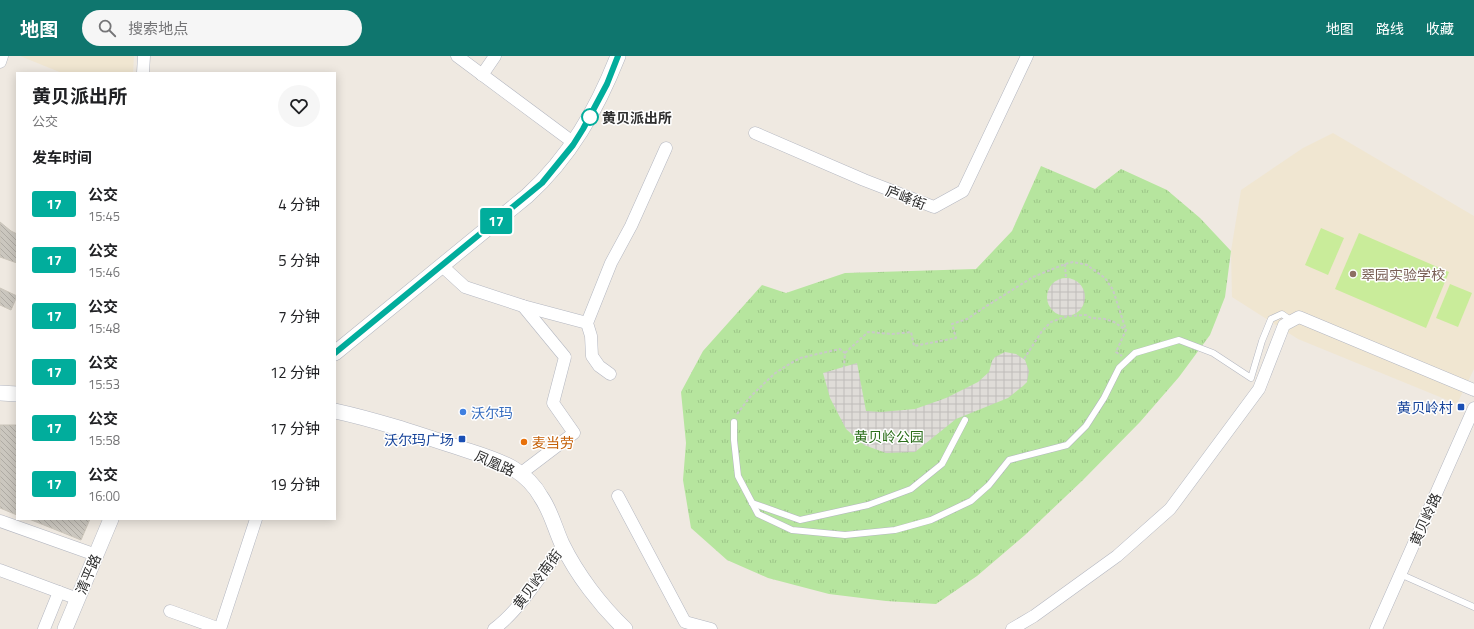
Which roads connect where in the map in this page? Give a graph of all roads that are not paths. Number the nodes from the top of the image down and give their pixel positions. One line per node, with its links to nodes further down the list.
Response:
1 (2, 56): 7 (street)
2 (144, 56): 8 (street)
3 (457, 56): 9 (street)
4 (495, 56): 9 (street)
5 (618, 56): 11 (street)
6 (1027, 56): 10 (street, 庐峰街)
7 (0, 62)
8 (143, 72)
9 (482, 75): 11 (street)
10 (755, 133)
11 (574, 143): 13 (street)
12 (666, 148): 16 (street)
13 (441, 265): 14 (street); 17 (street)
14 (523, 306): 16 (street); 26 (street)
15 (1292, 321): 19 (street); 28 (lane); 46 (street)
16 (587, 324): 18 (street)
17 (336, 352)
18 (610, 374)
19 (1474, 390)
20 (0, 393): 21 (street)
21 (16, 394)
22 (1474, 408): 35 (street, 黄贝岭路)
23 (336, 411): 26 (street, 凤凰路)
24 (965, 420): 28 (lane)
25 (734, 422): 28 (lane)
26 (520, 474): 32 (street, 凤凰路)
27 (618, 496): 45 (street)
28 (752, 503)
29 (0, 520): 33 (street)
30 (111, 520): 33 (street, 清平路)
31 (256, 520): 42 (street)
32 (563, 545): 43 (street, 黄贝岭南街); 44 (street, 凤凰路)
33 (96, 554): 37 (street, 清平路)
34 (0, 570): 36 (street)
35 (1400, 574): 38 (lane); 47 (street, 黄贝岭路)
36 (59, 592): 37 (street); 40 (street)
37 (78, 598): 41 (street, 清平路)
38 (1474, 607)
39 (170, 610): 42 (street)
40 (44, 629)
41 (65, 629)
42 (220, 629)
43 (494, 629)
44 (625, 629)
45 (711, 629)
46 (1012, 629)
47 (1376, 629)

